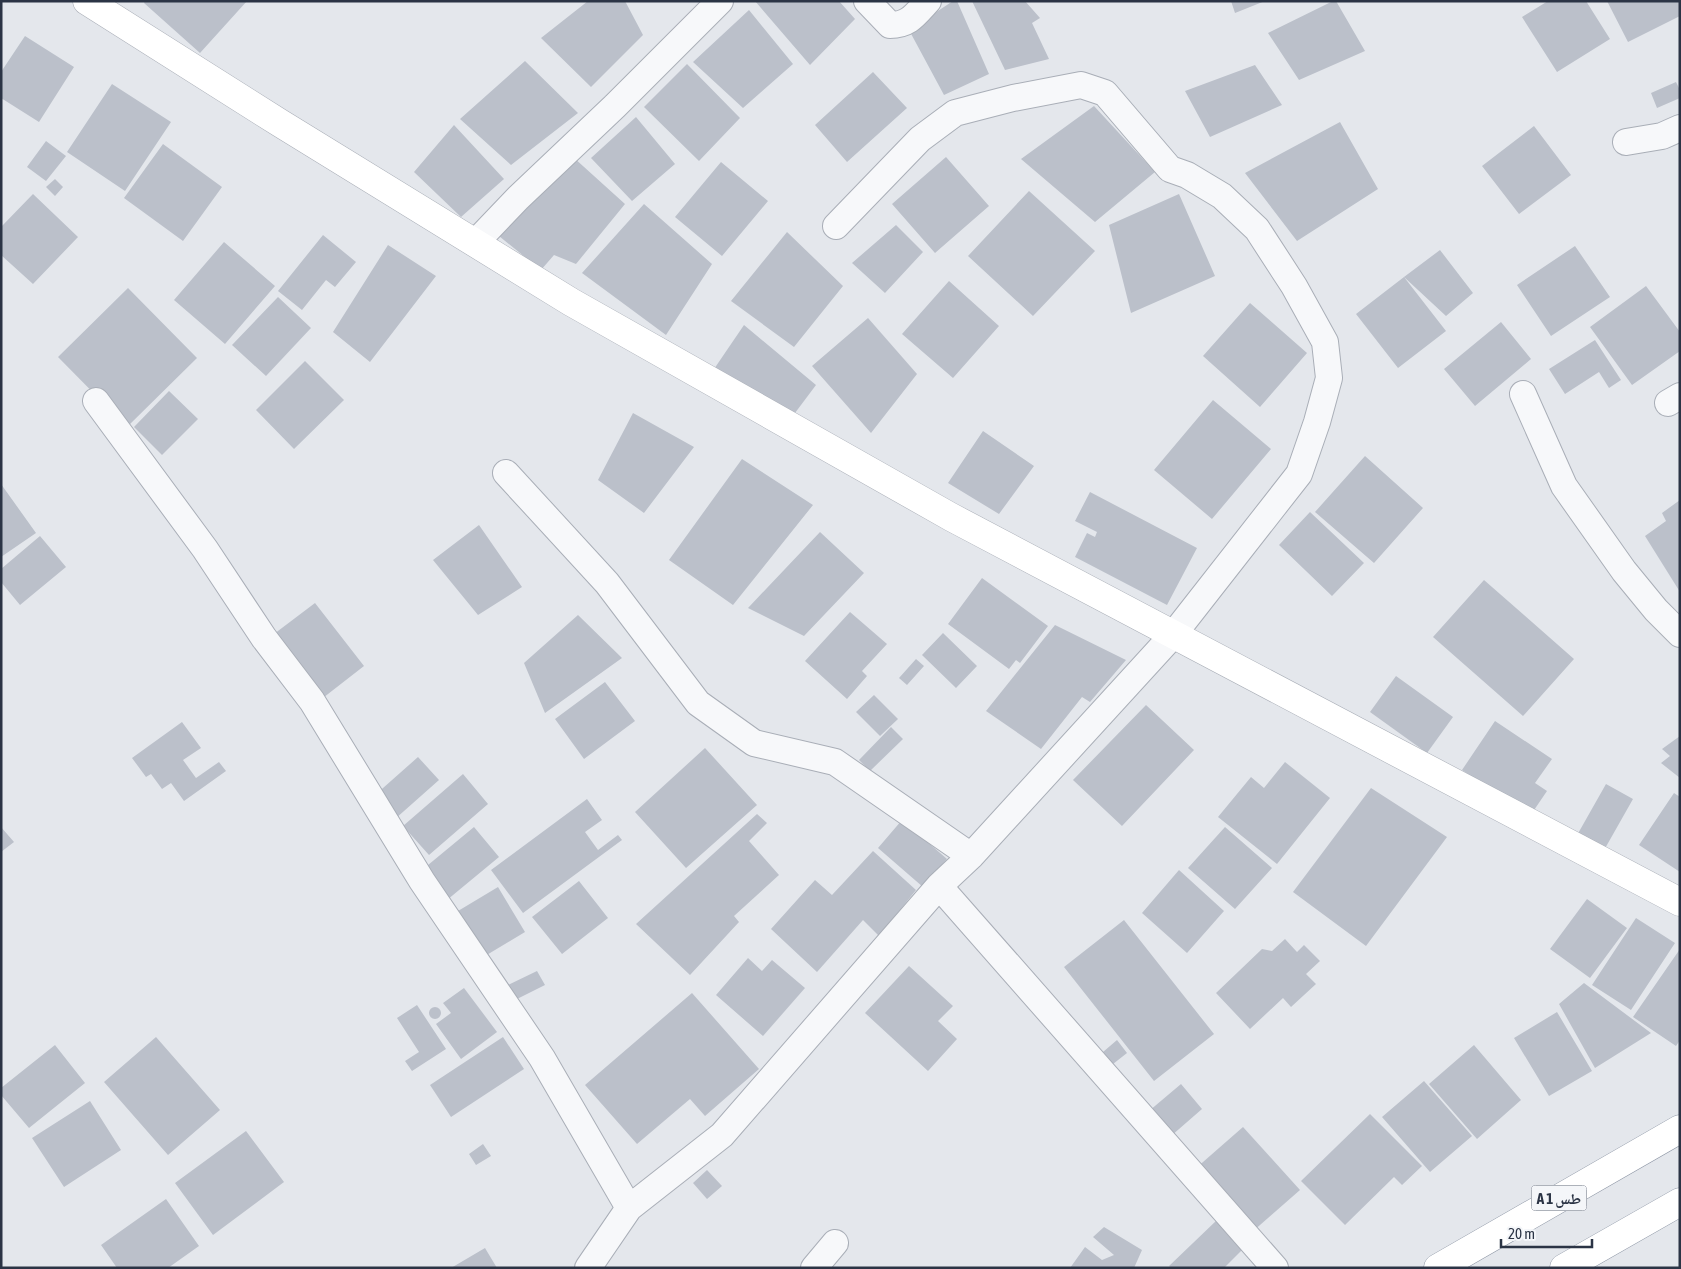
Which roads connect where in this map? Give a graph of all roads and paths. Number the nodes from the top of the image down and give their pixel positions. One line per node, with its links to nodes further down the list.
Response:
1 (87, 1): 8 (main road)
2 (720, 1): 8 (street)
3 (867, 1): 4 (street)
4 (928, 1)
5 (1680, 128): 6 (street)
6 (1626, 142)
7 (836, 226): 13 (street)
8 (475, 243): 13 (main road)
9 (1523, 394): 12 (street)
10 (96, 401): 19 (street)
11 (506, 474): 14 (street)
12 (1680, 634)
13 (1173, 635): 14 (street); 16 (main road)
14 (970, 856): 15 (street)
15 (939, 886): 19 (street); 23 (street)
16 (1680, 902)
17 (1680, 1129): 24 (main road, A 1 طس)
18 (1680, 1202): 25 (main road)
19 (629, 1208): 21 (street)
20 (835, 1243): 22 (street)
21 (588, 1268)
22 (814, 1268)
23 (1275, 1268)
24 (1438, 1268)
25 (1564, 1268)

